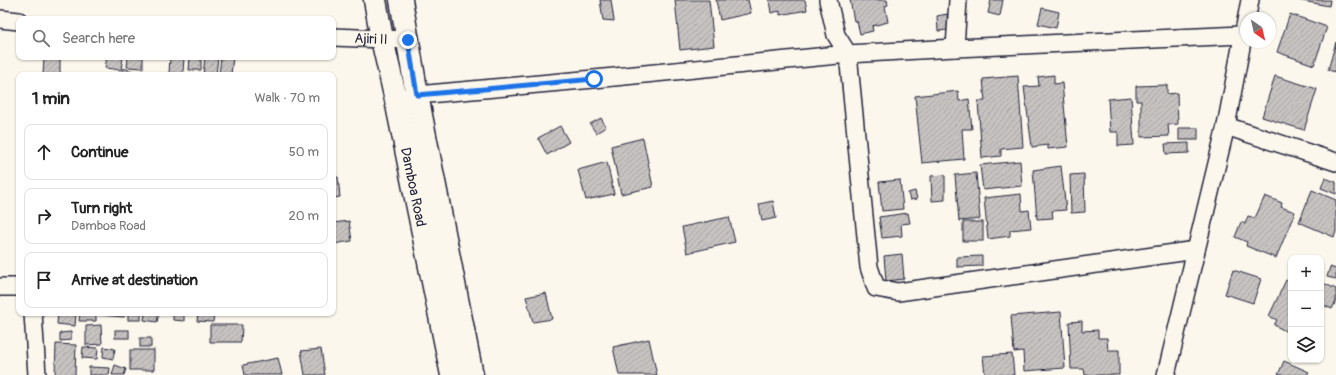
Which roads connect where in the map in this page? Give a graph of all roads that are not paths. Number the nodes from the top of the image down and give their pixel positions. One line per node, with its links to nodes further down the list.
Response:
1 (375, 0): 11 (main road, Damboa Road)
2 (401, 0): 12 (main road, Damboa Road)
3 (828, 0): 15 (street)
4 (958, 0): 14 (street)
5 (1250, 0): 6 (street)
6 (1247, 12)
7 (0, 19): 8 (street)
8 (16, 20)
9 (1240, 35): 14 (street)
10 (336, 37): 11 (street, Ajiri II)
11 (382, 39): 12 (street, Ajiri II); 17 (main road, Damboa Road)
12 (408, 40): 16 (main road, Damboa Road)
13 (1240, 46): 18 (street)
14 (955, 48): 15 (street)
15 (848, 54): 16 (street); 20 (street)
16 (417, 95): 17 (street); 26 (main road, Damboa Road)
17 (396, 100): 25 (main road, Damboa Road)
18 (1226, 126): 19 (street); 20 (street)
19 (1336, 162)
20 (1196, 250): 27 (street)
21 (16, 287): 22 (street)
22 (0, 288)
23 (33, 316): 24 (street)
24 (37, 375)
25 (452, 375)
26 (472, 375)
27 (1166, 375)

